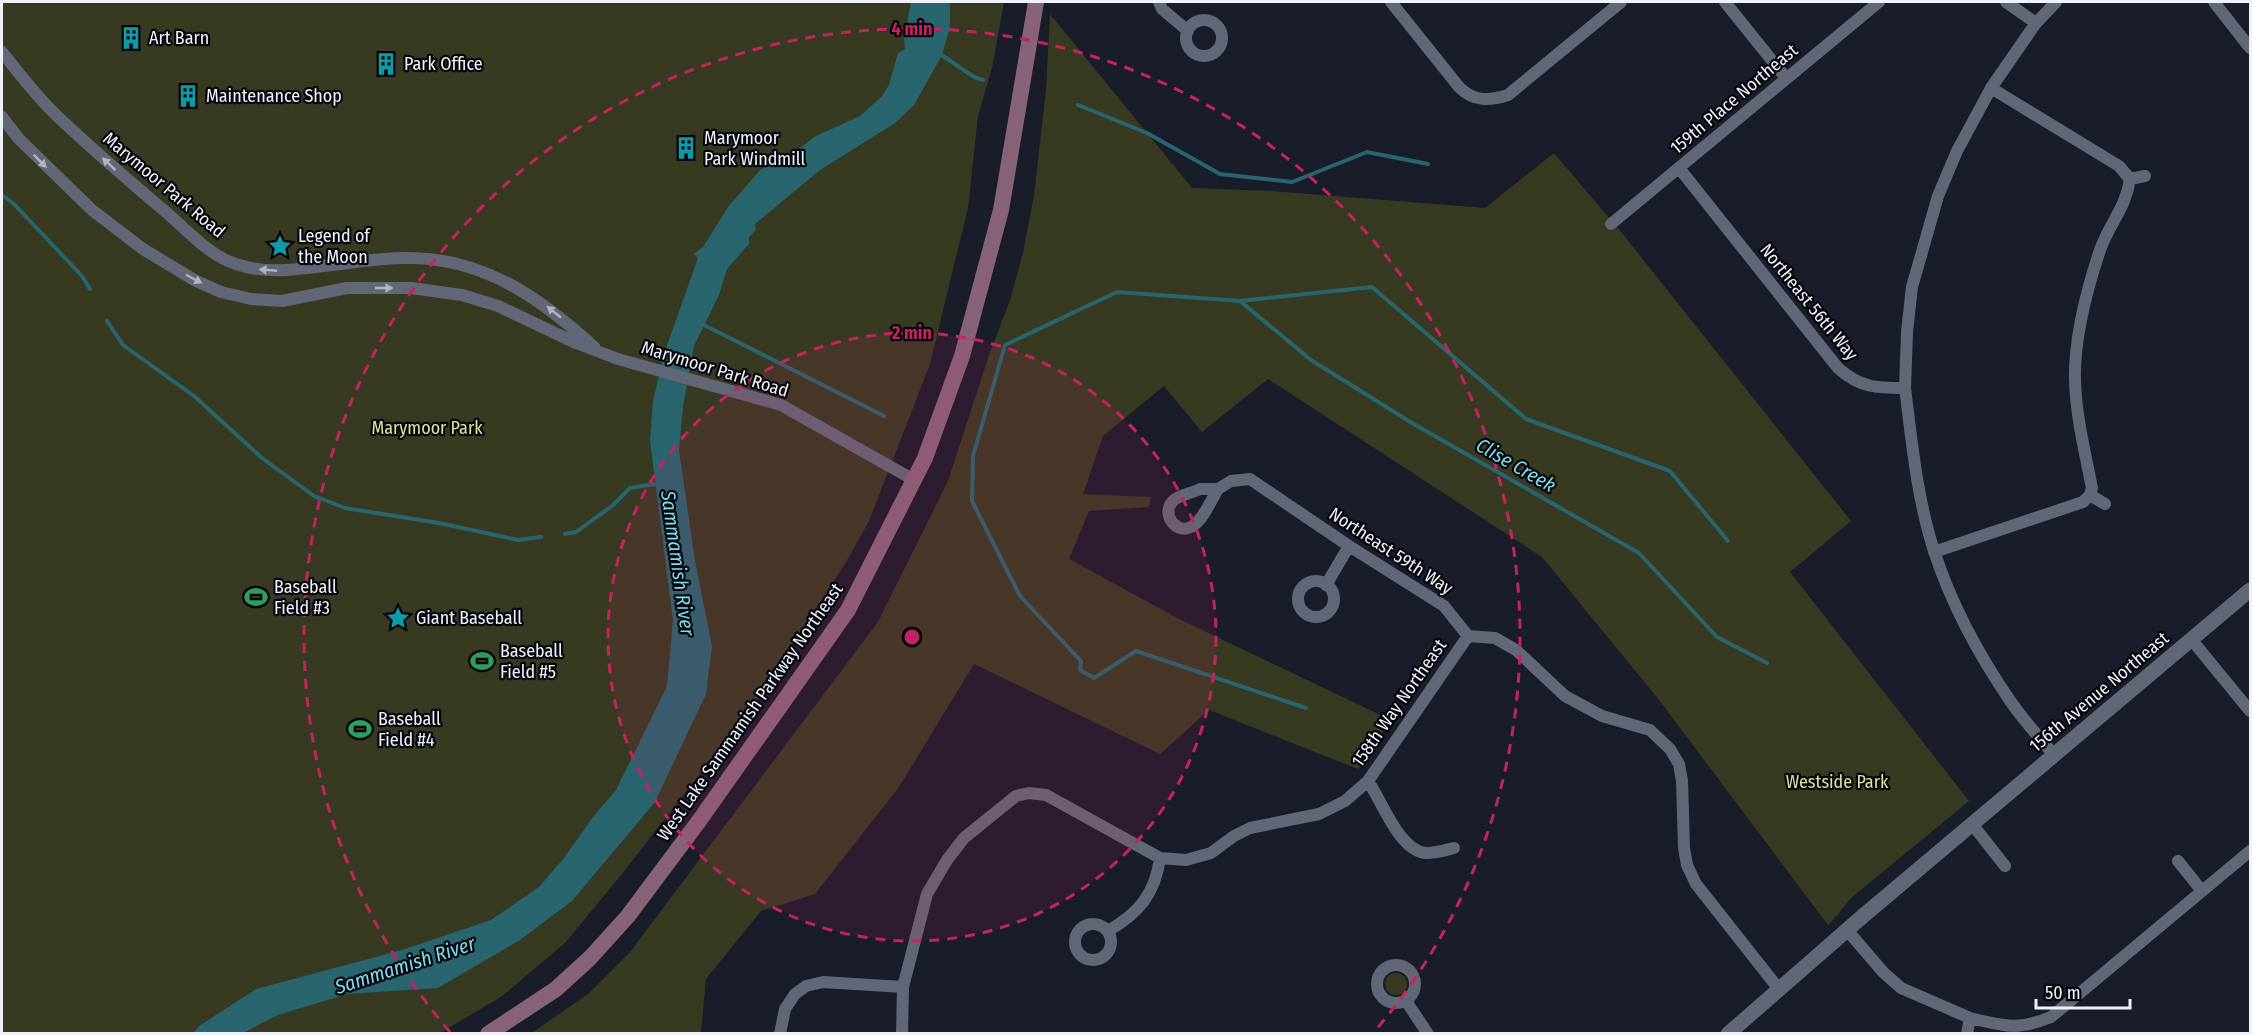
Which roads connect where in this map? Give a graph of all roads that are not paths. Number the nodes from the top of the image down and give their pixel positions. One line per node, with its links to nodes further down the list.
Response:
1 (1036, 2): 23 (main road, West Lake Sammamish Parkway Northeast)
2 (1159, 2): 11 (street)
3 (1391, 2): 4 (street)
4 (1621, 2)
5 (1725, 2): 14 (street)
6 (1879, 2): 14 (street, 159th Place Northeast)
7 (2006, 2): 10 (street)
8 (2056, 2): 10 (street)
9 (2214, 2): 12 (street)
10 (2036, 23): 15 (street)
11 (1188, 30)
12 (2250, 48)
13 (2, 52): 21 (street, Marymoor Park Road, one-way to 13)
14 (1786, 78): 17 (street, 159th Place Northeast)
15 (1991, 88): 19 (street); 22 (street)
16 (2, 117): 21 (street, Marymoor Park Road, one-way to 21)
17 (1679, 168): 20 (street, 159th Place Northeast); 22 (street, Northeast 56th Way)
18 (2145, 176): 19 (street)
19 (2130, 179): 25 (street)
20 (1611, 224)
21 (598, 351): 23 (street, Marymoor Park Road)
22 (1905, 388): 28 (street)
23 (914, 480): 49 (main road, West Lake Sammamish Parkway Northeast)
24 (1218, 489): 27 (street, Northeast 59th Way)
25 (2090, 495): 26 (street); 28 (street)
26 (2105, 504)
27 (1349, 546): 29 (street); 31 (street, Northeast 59th Way)
28 (1934, 552): 34 (street)
29 (1326, 585)
30 (2250, 590): 32 (street, 156th Avenue Northeast)
31 (1468, 636): 35 (street, 158th Way Northeast); 46 (street)
32 (2191, 639): 33 (street); 34 (street, 156th Avenue Northeast)
33 (2250, 711)
34 (2054, 755): 36 (street, 156th Avenue Northeast)
35 (1368, 781): 37 (street); 39 (street, 158th Way Northeast)
36 (1972, 824): 41 (street); 43 (street, 156th Avenue Northeast)
37 (1454, 848)
38 (2250, 850): 42 (street)
39 (1160, 858): 44 (street); 45 (street)
40 (2178, 861): 42 (street)
41 (2005, 866)
42 (2202, 891): 48 (street)
43 (1847, 930): 46 (street, 156th Avenue Northeast); 48 (street)
44 (1108, 931)
45 (903, 987): 50 (street); 51 (street)
46 (1778, 988): 53 (street, 156th Avenue Northeast)
47 (1406, 1001): 52 (street)
48 (1970, 1018): 54 (street)
49 (488, 1034)
50 (780, 1034)
51 (902, 1034)
52 (1428, 1034)
53 (1728, 1034)
54 (1966, 1034)

